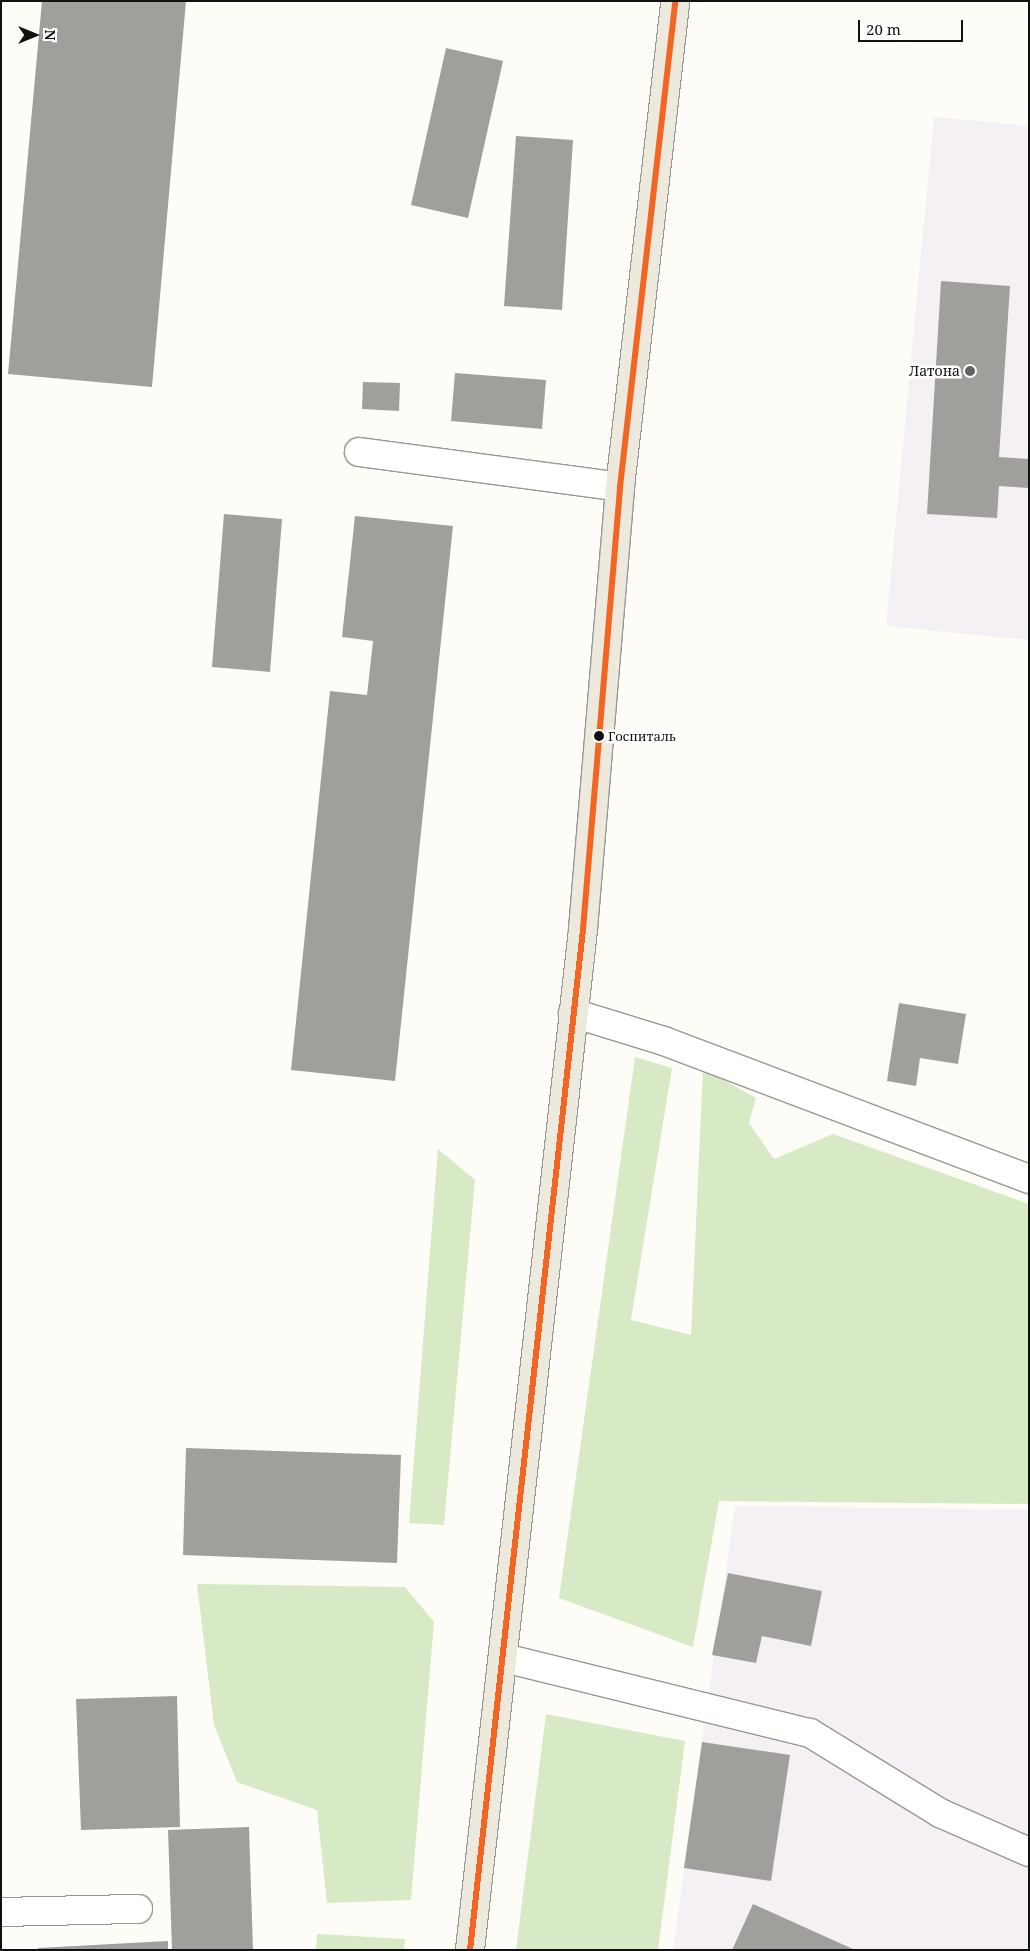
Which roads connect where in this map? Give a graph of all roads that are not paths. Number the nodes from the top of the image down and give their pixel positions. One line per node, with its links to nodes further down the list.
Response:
1 (675, 1): 3 (main road)
2 (359, 452): 3 (lane)
3 (620, 487): 4 (main road)
4 (574, 1013): 5 (lane); 6 (main road)
5 (1029, 1179)
6 (504, 1658): 7 (lane); 10 (main road)
7 (1029, 1852)
8 (138, 1908): 9 (lane)
9 (1, 1912)
10 (470, 1950)

